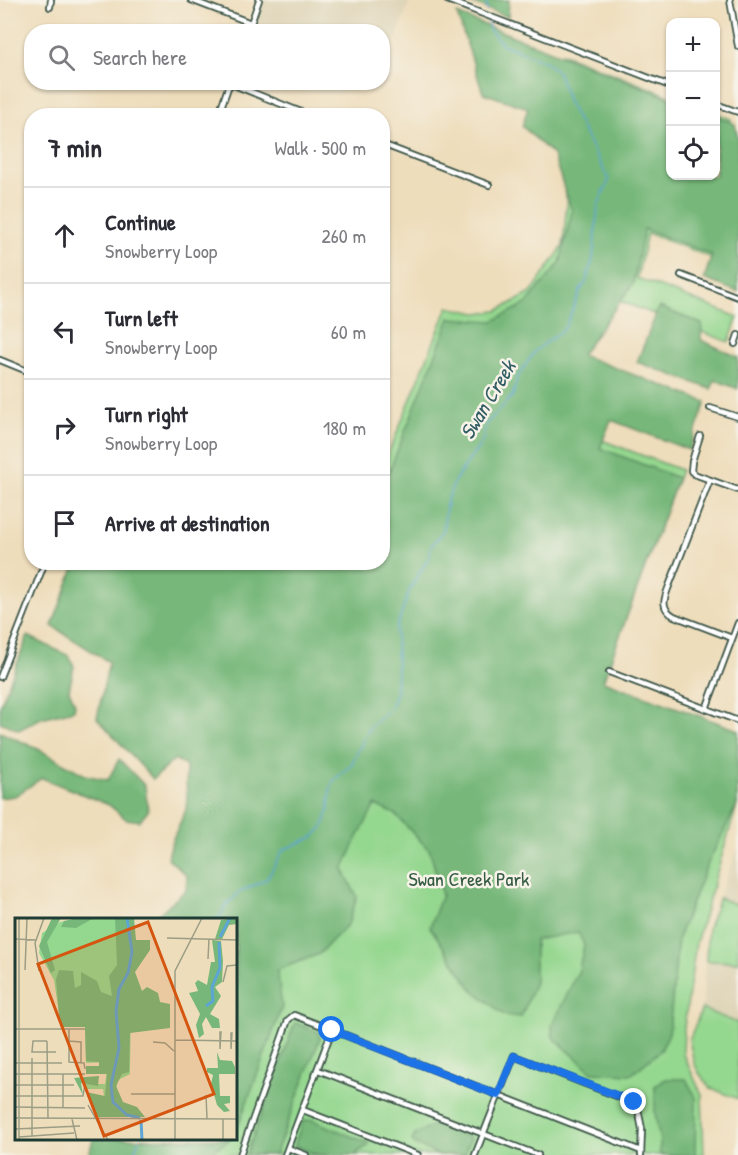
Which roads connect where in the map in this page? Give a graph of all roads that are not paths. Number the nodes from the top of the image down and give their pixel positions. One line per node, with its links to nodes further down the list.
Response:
1 (51, 0): 6 (street)
2 (191, 0): 7 (street)
3 (259, 0): 7 (street)
4 (447, 0): 9 (street)
5 (730, 0): 8 (street)
6 (50, 7)
7 (250, 23)
8 (738, 46)
9 (666, 84)
10 (227, 90): 13 (street)
11 (247, 90): 14 (street)
12 (720, 105): 15 (street)
13 (221, 108)
14 (291, 108)
15 (738, 112)
16 (390, 147): 17 (street)
17 (489, 185)
18 (681, 275): 19 (street)
19 (738, 297)
20 (738, 335): 21 (street)
21 (735, 344)
22 (0, 360): 23 (street)
23 (24, 370)
24 (710, 408): 25 (street)
25 (738, 417)
26 (700, 436): 27 (street)
27 (710, 480): 28 (street); 31 (street)
28 (738, 490)
29 (42, 570): 33 (street)
30 (738, 623): 31 (street)
31 (732, 638): 34 (street)
32 (609, 672): 34 (street)
33 (0, 678)
34 (706, 709): 35 (street)
35 (738, 721)
36 (332, 1030): 37 (street); 38 (street); 43 (street)
37 (318, 1070): 39 (street); 40 (street)
38 (498, 1095): 40 (street); 42 (street); 42 (street)
39 (303, 1110): 41 (street); 46 (street)
40 (483, 1134): 47 (street); 48 (street)
41 (288, 1148): 44 (street); 45 (street)
42 (641, 1153)
43 (240, 1155)
44 (285, 1155)
45 (306, 1155)
46 (418, 1155)
47 (475, 1155)
48 (538, 1155)

